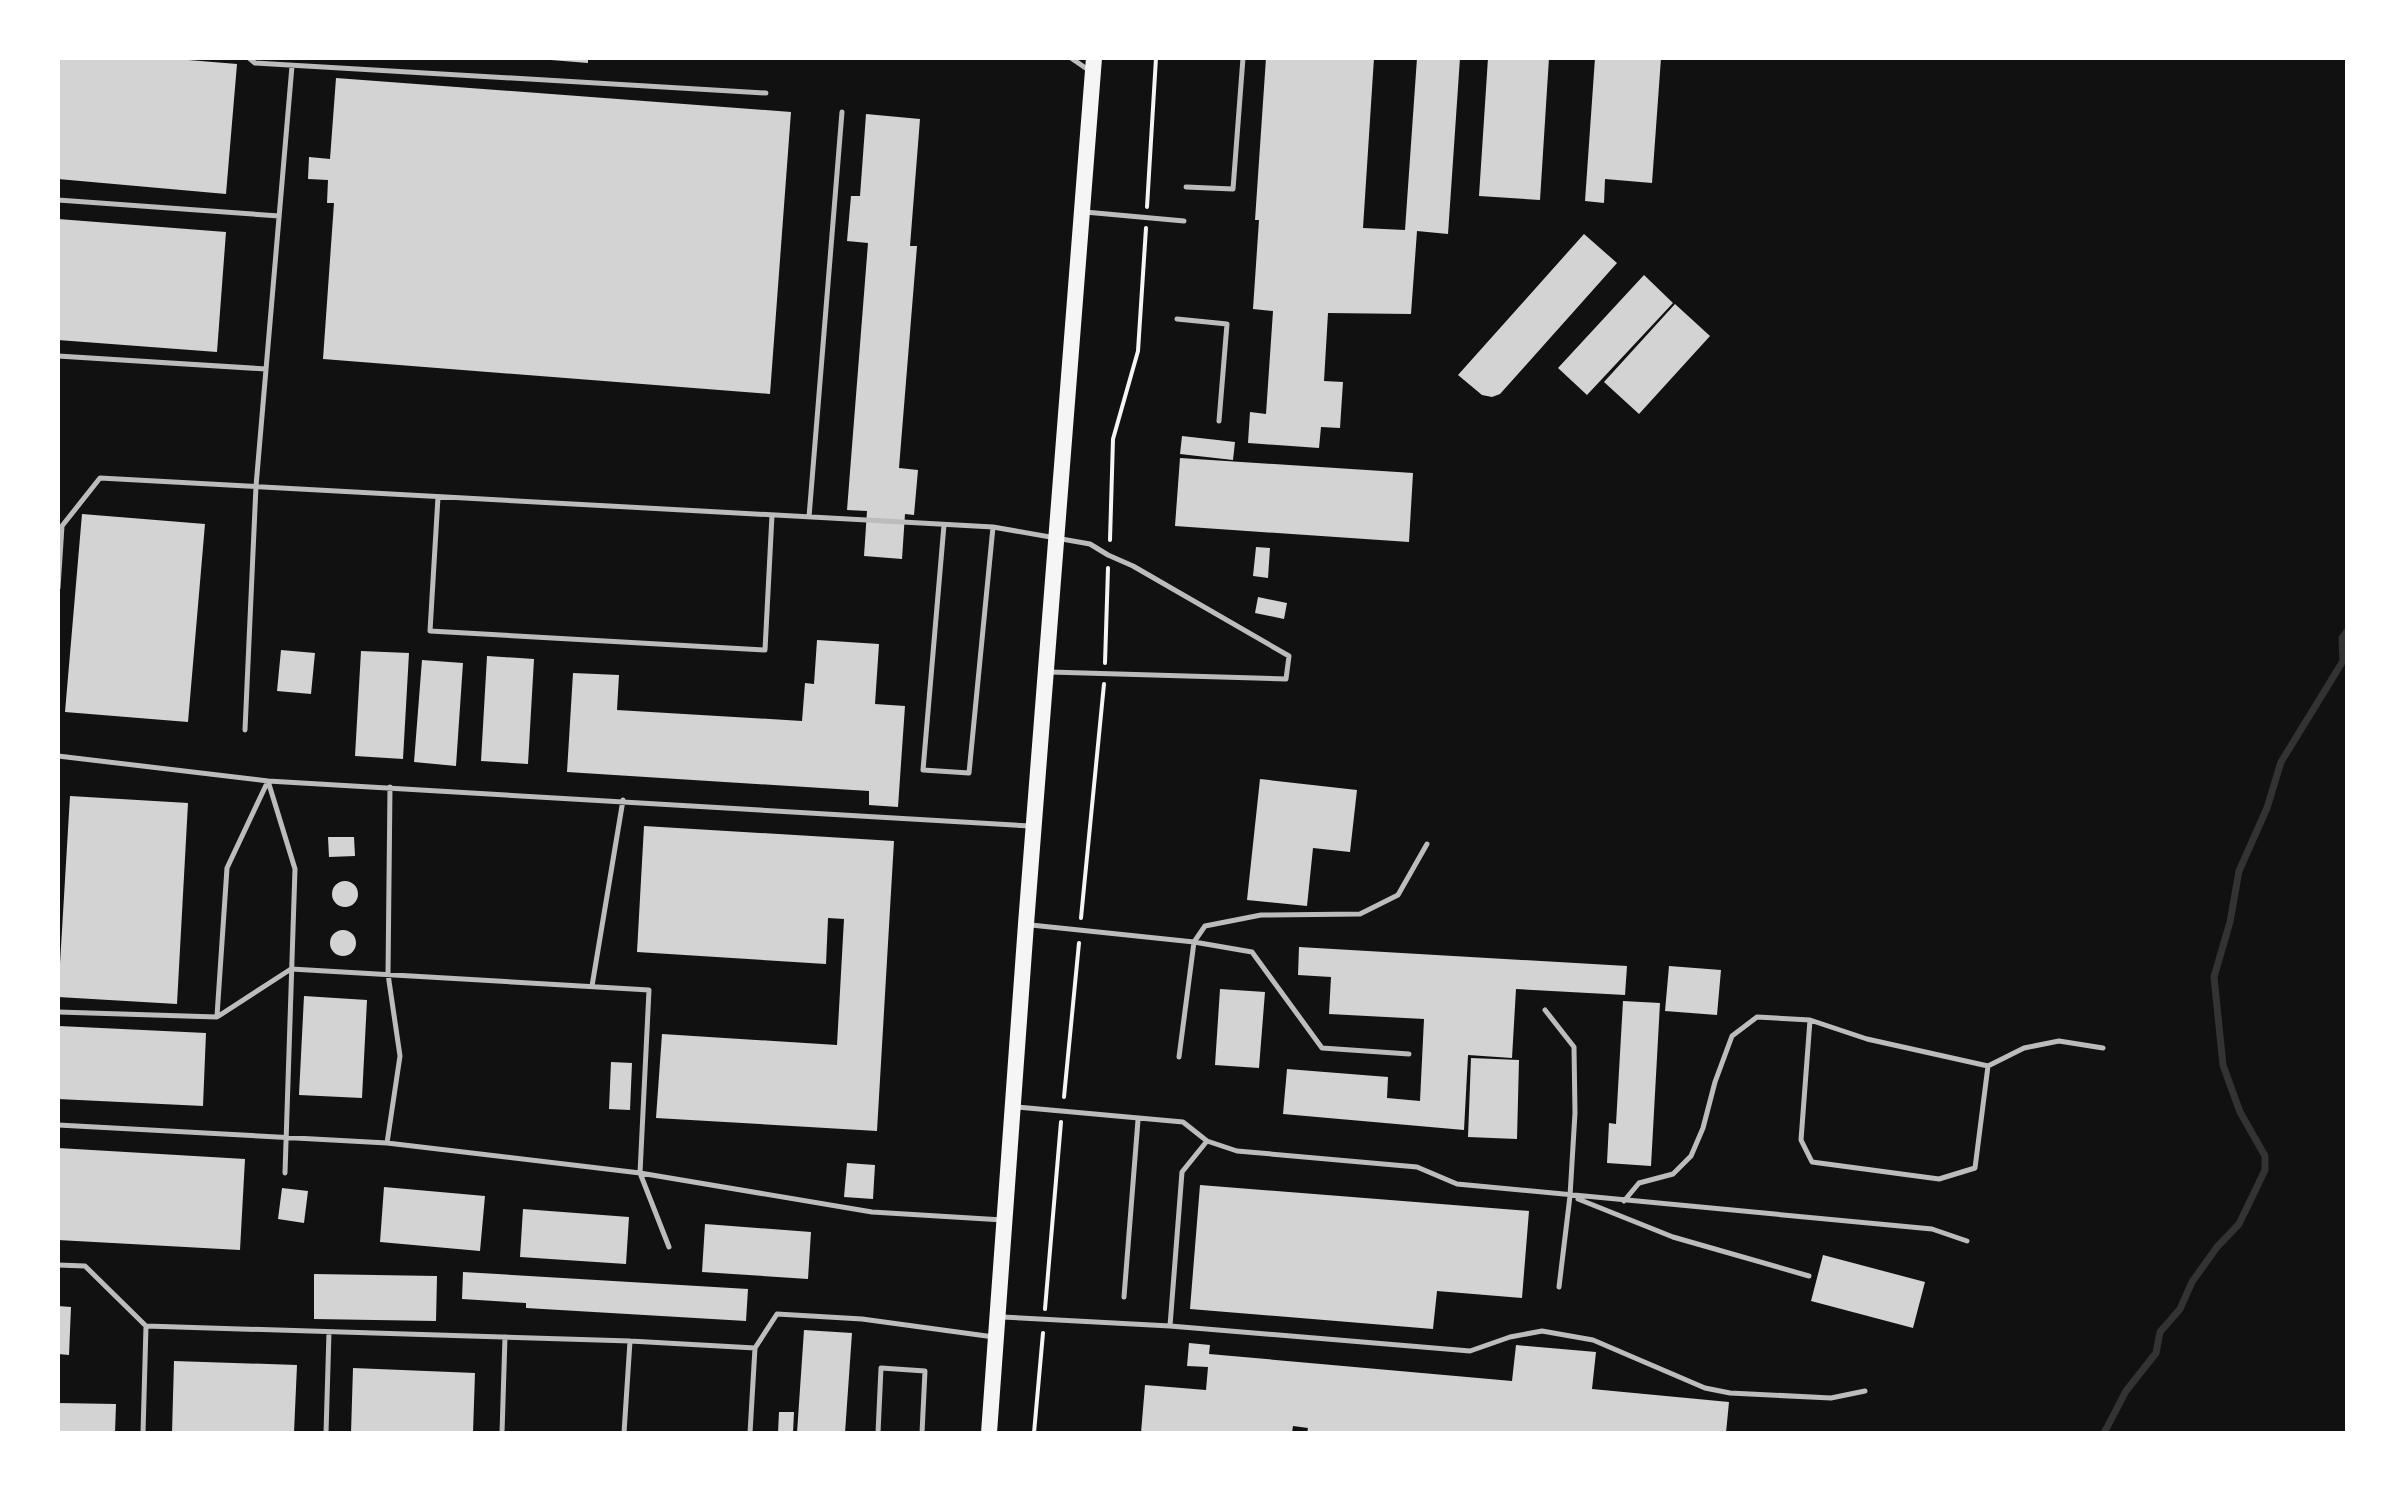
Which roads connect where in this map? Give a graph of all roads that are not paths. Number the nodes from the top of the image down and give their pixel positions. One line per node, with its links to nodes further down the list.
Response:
1 (249, 58): 5 (lane)
2 (1071, 58): 4 (lane)
3 (1243, 58): 8 (lane)
4 (1093, 65): 10 (main road)
5 (292, 66): 6 (lane); 11 (lane)
6 (766, 93)
7 (842, 112): 20 (lane)
8 (1186, 187)
9 (58, 200): 11 (lane)
10 (1084, 211): 12 (lane); 24 (main road)
11 (279, 216): 15 (lane)
12 (1184, 221)
13 (1177, 319): 16 (lane)
14 (58, 356): 15 (lane)
15 (266, 369): 17 (lane)
16 (1219, 421)
17 (256, 486): 18 (lane); 22 (lane); 27 (lane)
18 (438, 497): 19 (lane); 19 (lane)
19 (772, 515): 20 (lane)
20 (809, 517): 21 (lane)
21 (944, 525): 23 (lane); 23 (lane)
22 (60, 526): 25 (lane)
23 (993, 527): 24 (lane)
24 (1056, 537): 26 (main road); 26 (lane)
25 (58, 588)
26 (1045, 671): 32 (main road)
27 (245, 730)
28 (58, 756): 29 (lane)
29 (268, 781): 30 (lane); 36 (lane); 41 (lane)
30 (390, 787): 31 (lane); 37 (lane)
31 (623, 800): 32 (lane); 38 (lane)
32 (1033, 826): 34 (main road)
33 (1427, 844): 35 (lane)
34 (1026, 924): 35 (lane); 47 (main road)
35 (1194, 942): 44 (lane); 45 (lane)
36 (291, 969): 37 (lane); 41 (lane); 50 (lane)
37 (388, 974): 38 (lane); 52 (lane)
38 (592, 986): 54 (lane)
39 (1545, 1010): 55 (lane)
40 (58, 1012): 41 (lane)
41 (217, 1017)
42 (1810, 1020): 46 (lane); 46 (lane); 56 (lane)
43 (2103, 1048): 46 (lane)
44 (1409, 1054)
45 (1179, 1057)
46 (1988, 1066)
47 (1012, 1106): 48 (lane); 57 (main road)
48 (1138, 1120): 51 (lane); 63 (lane)
49 (58, 1125): 50 (lane)
50 (284, 1138): 52 (lane); 53 (lane)
51 (1207, 1141): 55 (lane); 66 (lane)
52 (387, 1143): 54 (lane)
53 (285, 1173)
54 (640, 1173): 57 (lane); 59 (lane)
55 (1570, 1196): 56 (lane); 61 (lane); 62 (lane)
56 (1623, 1201): 58 (lane)
57 (1004, 1220): 64 (main road)
58 (1967, 1241)
59 (669, 1247)
60 (58, 1265): 65 (lane)
61 (1809, 1276)
62 (1559, 1287)
63 (1124, 1297)
64 (997, 1316): 66 (lane); 69 (main road)
65 (146, 1326): 67 (lane); 73 (lane)
66 (1170, 1326): 72 (lane)
67 (329, 1332): 68 (lane); 74 (lane)
68 (505, 1337): 70 (lane); 75 (lane)
69 (995, 1337): 71 (lane); 80 (main road)
70 (630, 1341): 71 (lane); 76 (lane)
71 (755, 1348): 77 (lane)
72 (1865, 1391)
73 (143, 1433)
74 (326, 1433)
75 (502, 1433)
76 (624, 1433)
77 (750, 1433)
78 (878, 1433): 79 (lane)
79 (922, 1433)
80 (989, 1433)

